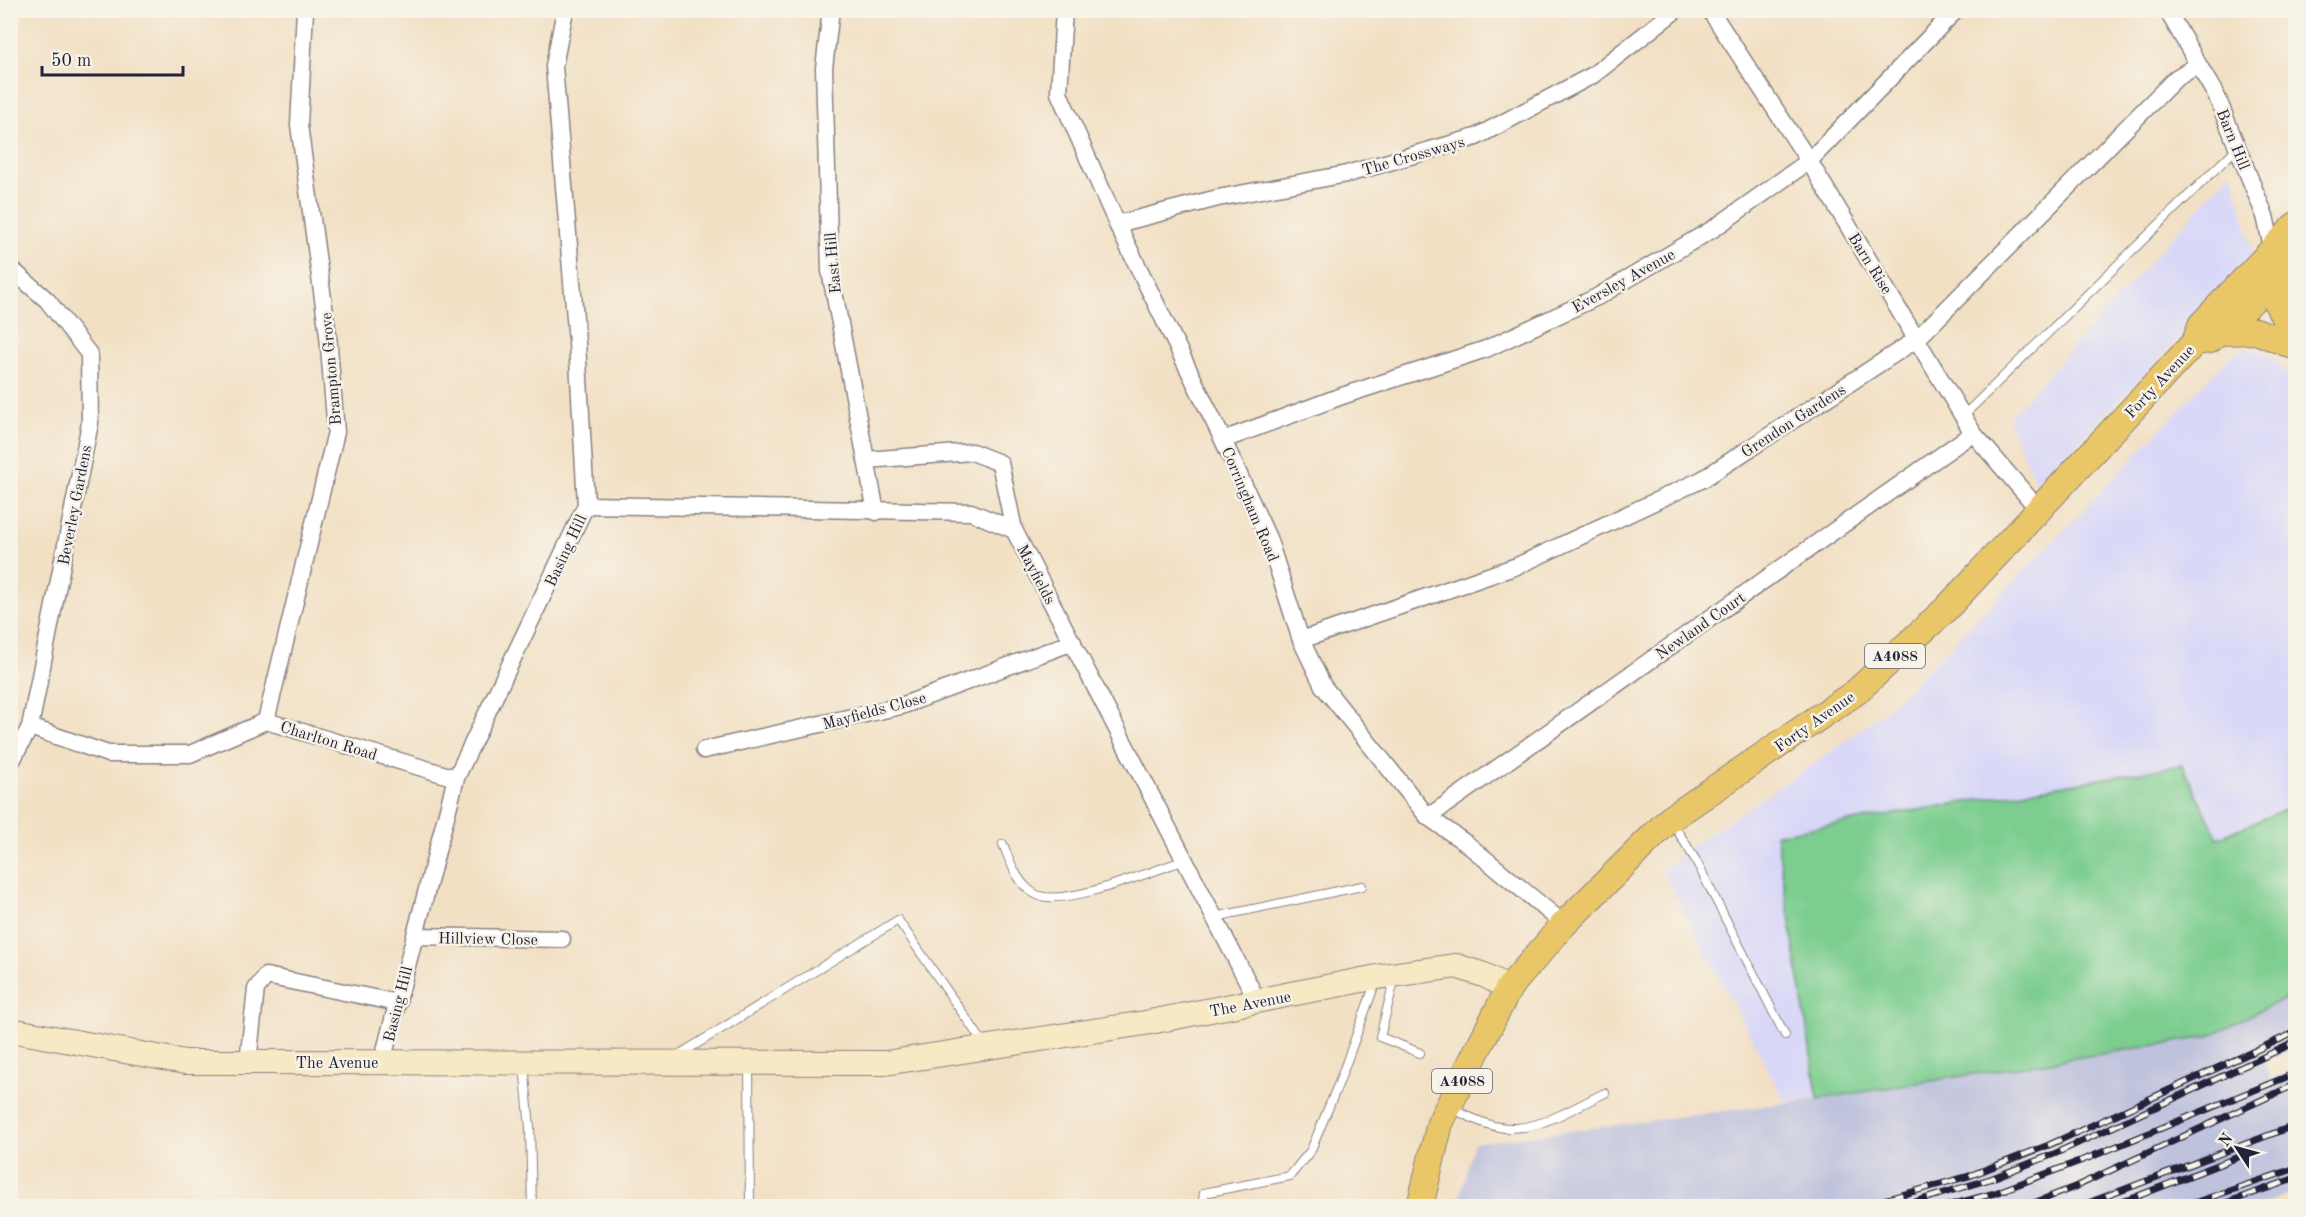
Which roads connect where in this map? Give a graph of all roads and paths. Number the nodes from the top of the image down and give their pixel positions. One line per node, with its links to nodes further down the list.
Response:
1 (305, 10): 32 (street, Brampton Grove)
2 (565, 10): 26 (street, Basing Hill)
3 (831, 10): 25 (street, East Hill)
4 (1064, 10): 12 (street, Corringham Road)
5 (1676, 10): 12 (street, The Crossways)
6 (1710, 10): 11 (street, Barn Rise)
7 (1956, 10): 11 (street, Eversley Avenue)
8 (2167, 10): 9 (street, Barn Hill)
9 (2198, 65): 10 (street, Barn Hill); 18 (street, Grendon Gardens)
10 (2237, 148): 14 (street, Barn Hill); 22 (lane)
11 (1809, 161): 18 (street, Barn Rise); 24 (street, Eversley Avenue)
12 (1117, 224): 24 (street, Corringham Road)
13 (2295, 225): 14 (main road)
14 (2284, 254): 16 (main road, A4088); 19 (main road)
15 (10, 268): 33 (street, Beverley Gardens)
16 (2286, 285): 17 (main road, Forty Avenue / A4088); 20 (main road)
17 (2219, 332): 19 (main road, Forty Avenue / A4088); 21 (main road)
18 (1917, 339): 22 (street, Barn Rise); 30 (street, Grendon Gardens)
19 (2195, 342): 27 (main road, Forty Avenue / A4088)
20 (2295, 342)
21 (2295, 347)
22 (1963, 417): 23 (street, Barn Rise)
23 (1973, 433): 27 (street, Barn Rise); 37 (street, Newland Court)
24 (1223, 440): 30 (street, Corringham Road)
25 (866, 460): 28 (street, East Hill); 29 (street)
26 (586, 505): 28 (street, Mayfields); 36 (street, Basing Hill)
27 (2039, 510): 38 (main road, Forty Avenue / A4088)
28 (876, 512): 29 (street, Mayfields)
29 (1014, 530): 31 (street, Mayfields)
30 (1301, 640): 37 (street, Corringham Road)
31 (1073, 642): 34 (street, Mayfields Close); 40 (street, Mayfields)
32 (266, 720): 33 (street, Charlton Road); 36 (street, Charlton Road)
33 (30, 727): 35 (street, Beverley Gardens)
34 (704, 750)
35 (10, 764)
36 (456, 778): 44 (street, Basing Hill)
37 (1428, 817): 43 (street, Corringham Road)
38 (1670, 819): 43 (main road, Forty Avenue / A4088); 51 (lane)
39 (1003, 844): 40 (lane)
40 (1185, 860): 42 (street, Mayfields)
41 (1362, 886): 42 (lane)
42 (1215, 917): 48 (street, Mayfields)
43 (1564, 924): 47 (main road, Forty Avenue / A4088)
44 (415, 936): 45 (street, Hillview Close); 49 (street, Basing Hill)
45 (562, 939)
46 (1387, 976): 47 (street, The Avenue); 48 (street, The Avenue); 53 (lane); 63 (lane)
47 (1509, 988): 60 (main road, Forty Avenue / A4088)
48 (1258, 1002): 52 (street, The Avenue)
49 (398, 1003): 54 (street); 55 (street, Basing Hill)
50 (10, 1030): 54 (street, The Avenue)
51 (1785, 1035)
52 (987, 1049): 57 (lane); 58 (street, The Avenue)
53 (1420, 1053)
54 (248, 1062): 55 (street, The Avenue)
55 (382, 1062): 56 (street, The Avenue)
56 (524, 1062): 57 (street, The Avenue); 61 (lane)
57 (667, 1063): 58 (street, The Avenue)
58 (749, 1063): 62 (lane)
59 (1605, 1094): 60 (lane)
60 (1448, 1107): 64 (main road, Forty Avenue / A4088)
61 (532, 1206)
62 (750, 1206)
63 (1202, 1206)
64 (1420, 1206)

